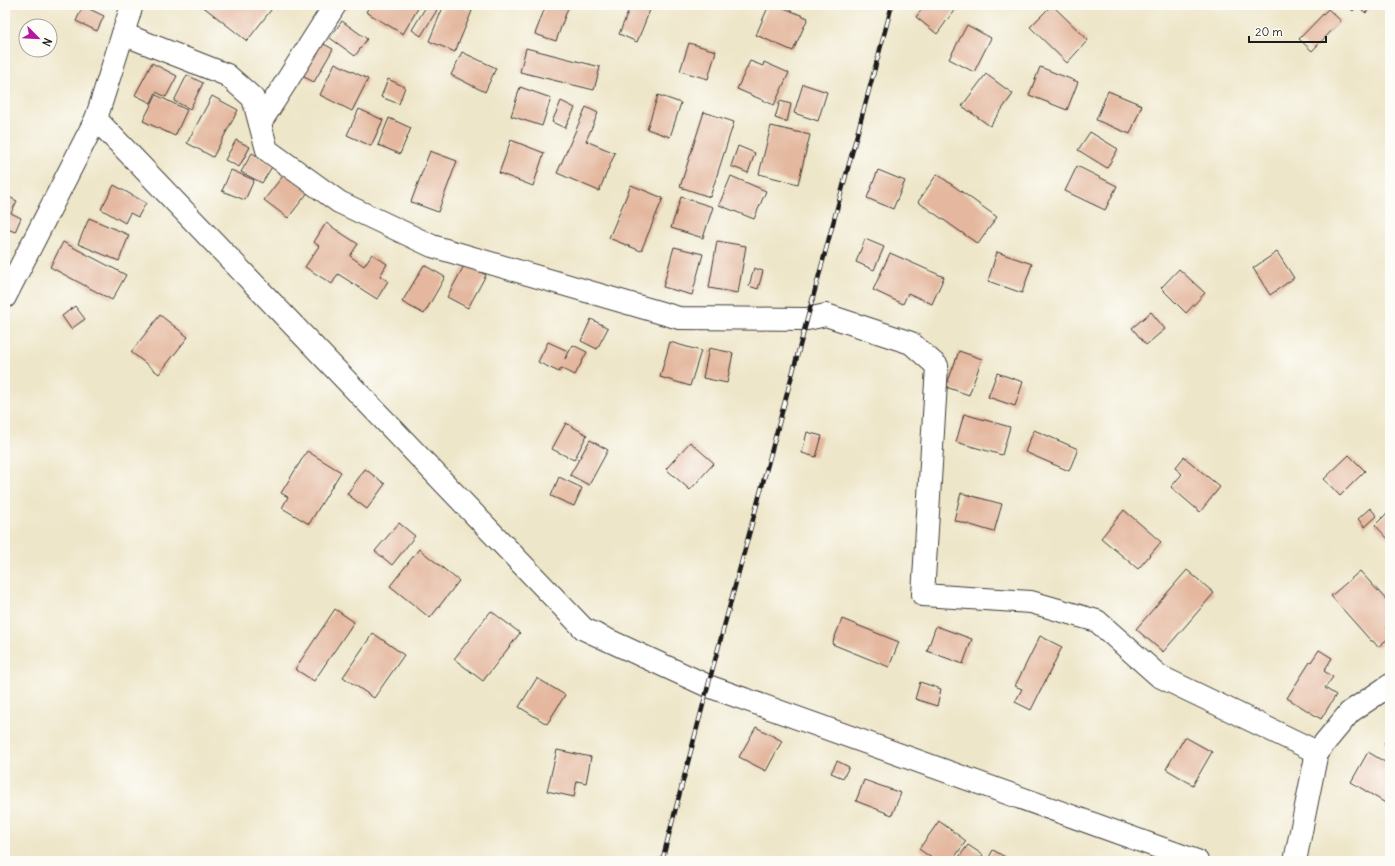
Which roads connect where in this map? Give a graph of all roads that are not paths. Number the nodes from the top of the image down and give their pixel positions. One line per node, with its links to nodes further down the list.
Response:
1 (132, 5): 3 (street)
2 (335, 5): 5 (street)
3 (123, 34): 4 (street); 5 (street)
4 (96, 119): 6 (street); 9 (street)
5 (260, 123): 8 (street)
6 (5, 297)
7 (1390, 686): 8 (street)
8 (1317, 752): 10 (street)
9 (1197, 861)
10 (1295, 861)

